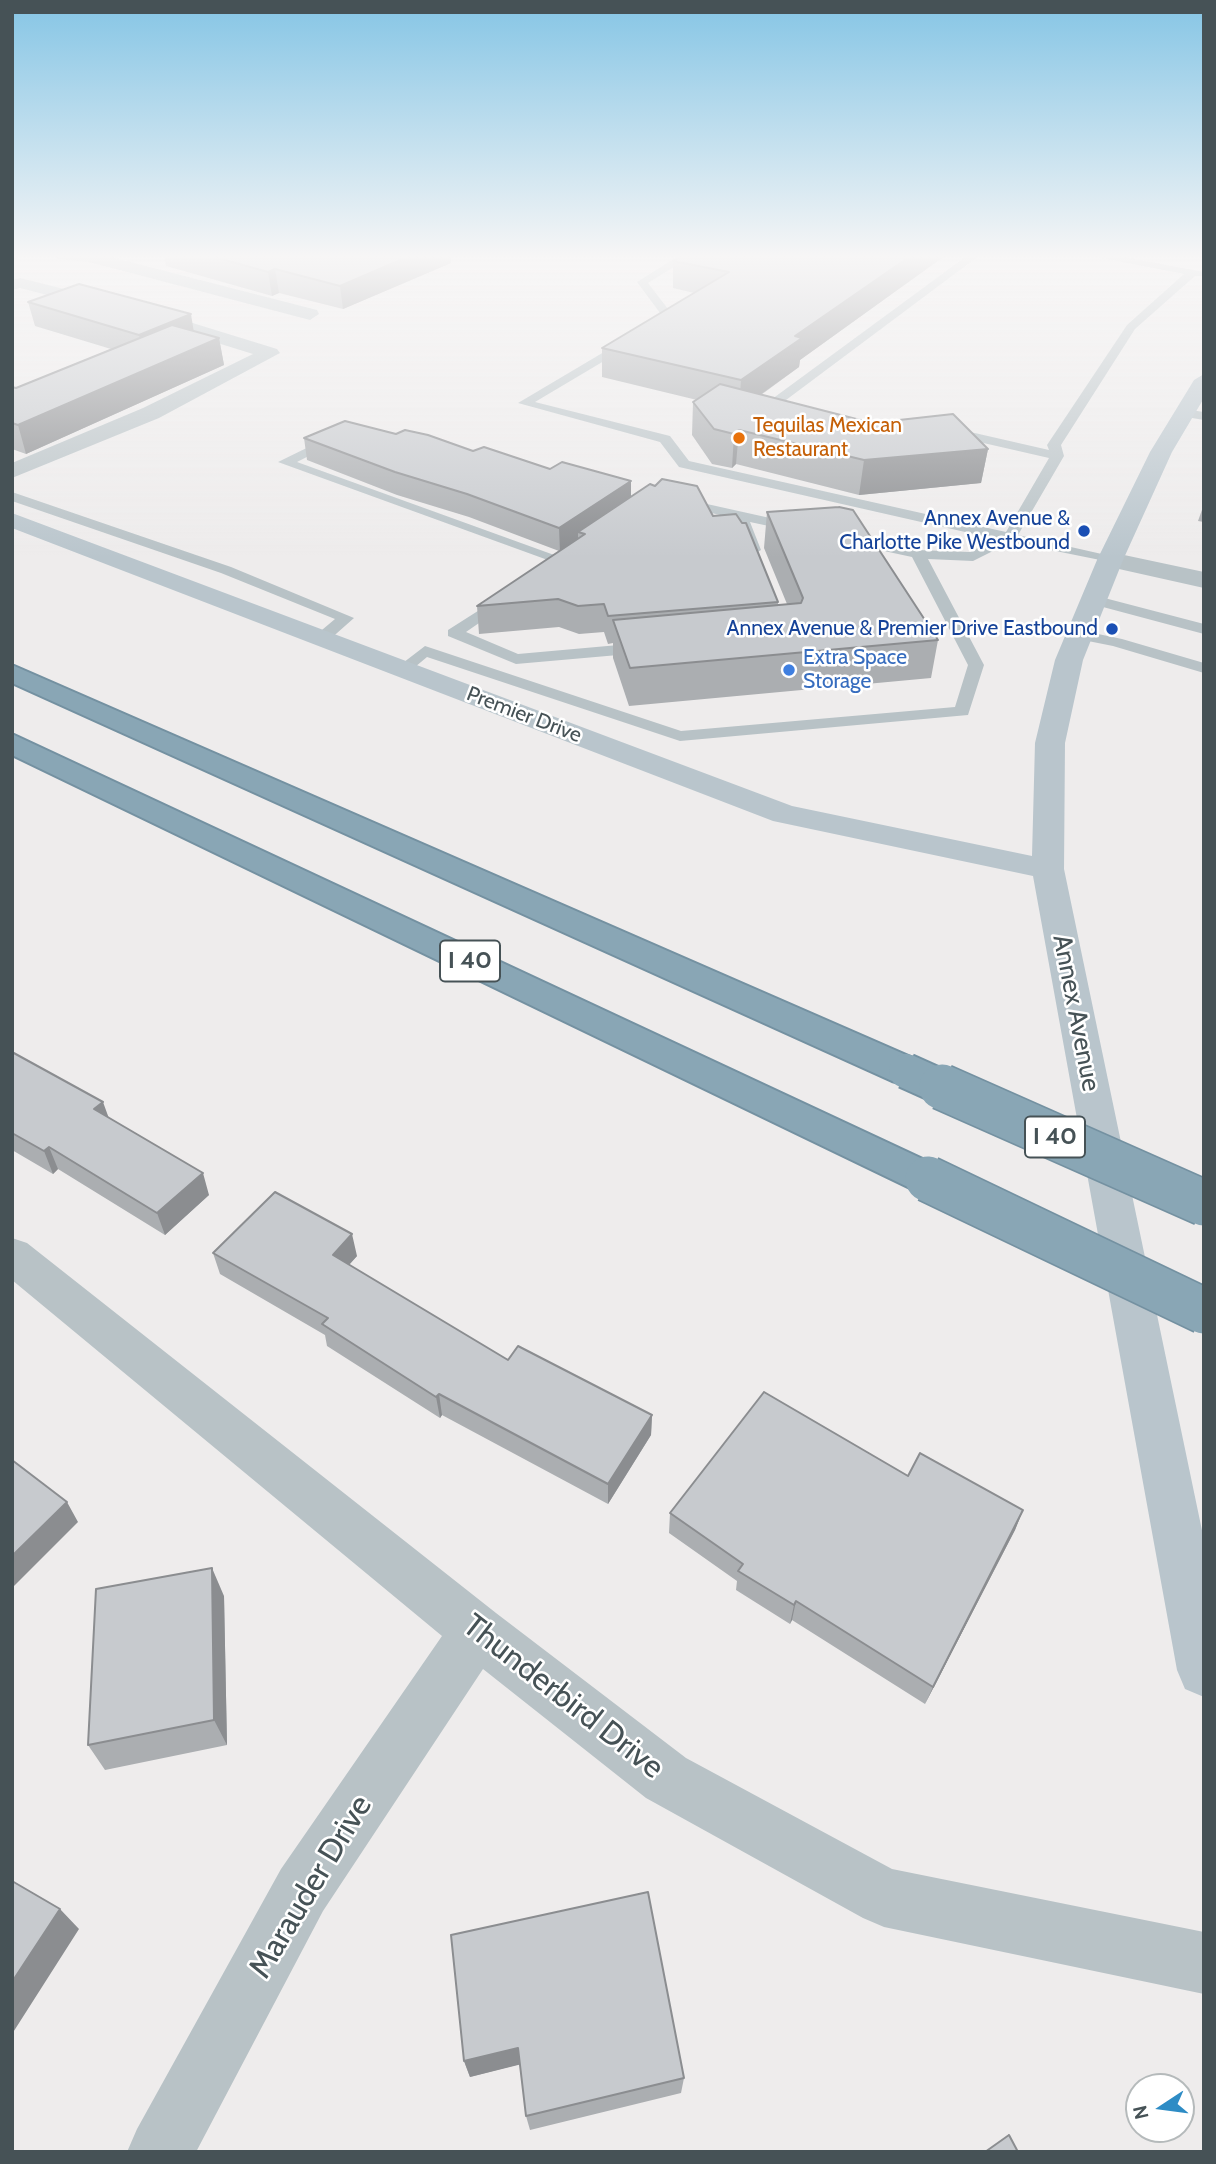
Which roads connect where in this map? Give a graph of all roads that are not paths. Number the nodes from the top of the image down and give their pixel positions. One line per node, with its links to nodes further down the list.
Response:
1 (264, 356): 11 (street)
2 (604, 356): 18 (lane)
3 (838, 356): 7 (lane)
4 (1112, 356): 10 (lane)
5 (1204, 380): 6 (street, Annex Avenue)
6 (1194, 414): 21 (street, Annex Avenue)
7 (800, 426)
8 (350, 434): 20 (lane)
9 (929, 439): 10 (lane)
10 (1057, 456): 18 (lane)
11 (12, 471)
12 (12, 496): 30 (lane)
13 (667, 499): 14 (lane)
14 (740, 515): 16 (lane); 22 (lane)
15 (12, 520): 30 (street, Premier Drive)
16 (808, 530)
17 (836, 536): 19 (lane)
18 (1010, 537): 19 (lane); 21 (lane)
19 (918, 554): 32 (lane)
20 (566, 557): 23 (lane)
21 (1110, 560): 24 (street); 26 (street, Annex Avenue)
22 (760, 564)
23 (540, 575)
24 (1204, 580)
25 (518, 589): 28 (lane)
26 (1093, 600): 27 (lane); 29 (street, Annex Avenue)
27 (1204, 629)
28 (454, 633): 31 (lane); 32 (lane)
29 (1079, 635): 33 (lane); 36 (street, Annex Avenue)
30 (322, 638): 32 (street, Premier Drive)
31 (653, 648)
32 (414, 660): 36 (street, Premier Drive)
33 (1204, 668)
34 (12, 673): 37 (highway, I 40, bridge)
35 (12, 743): 39 (highway, I 40, bridge)
36 (1048, 869): 41 (street, Annex Avenue)
37 (1204, 1203)
38 (12, 1255): 40 (street, Thunderbird Drive)
39 (1204, 1311)
40 (477, 1631): 42 (street, Thunderbird Drive); 43 (street, Marauder Drive)
41 (1204, 1668)
42 (1204, 1964)
43 (160, 2152)

